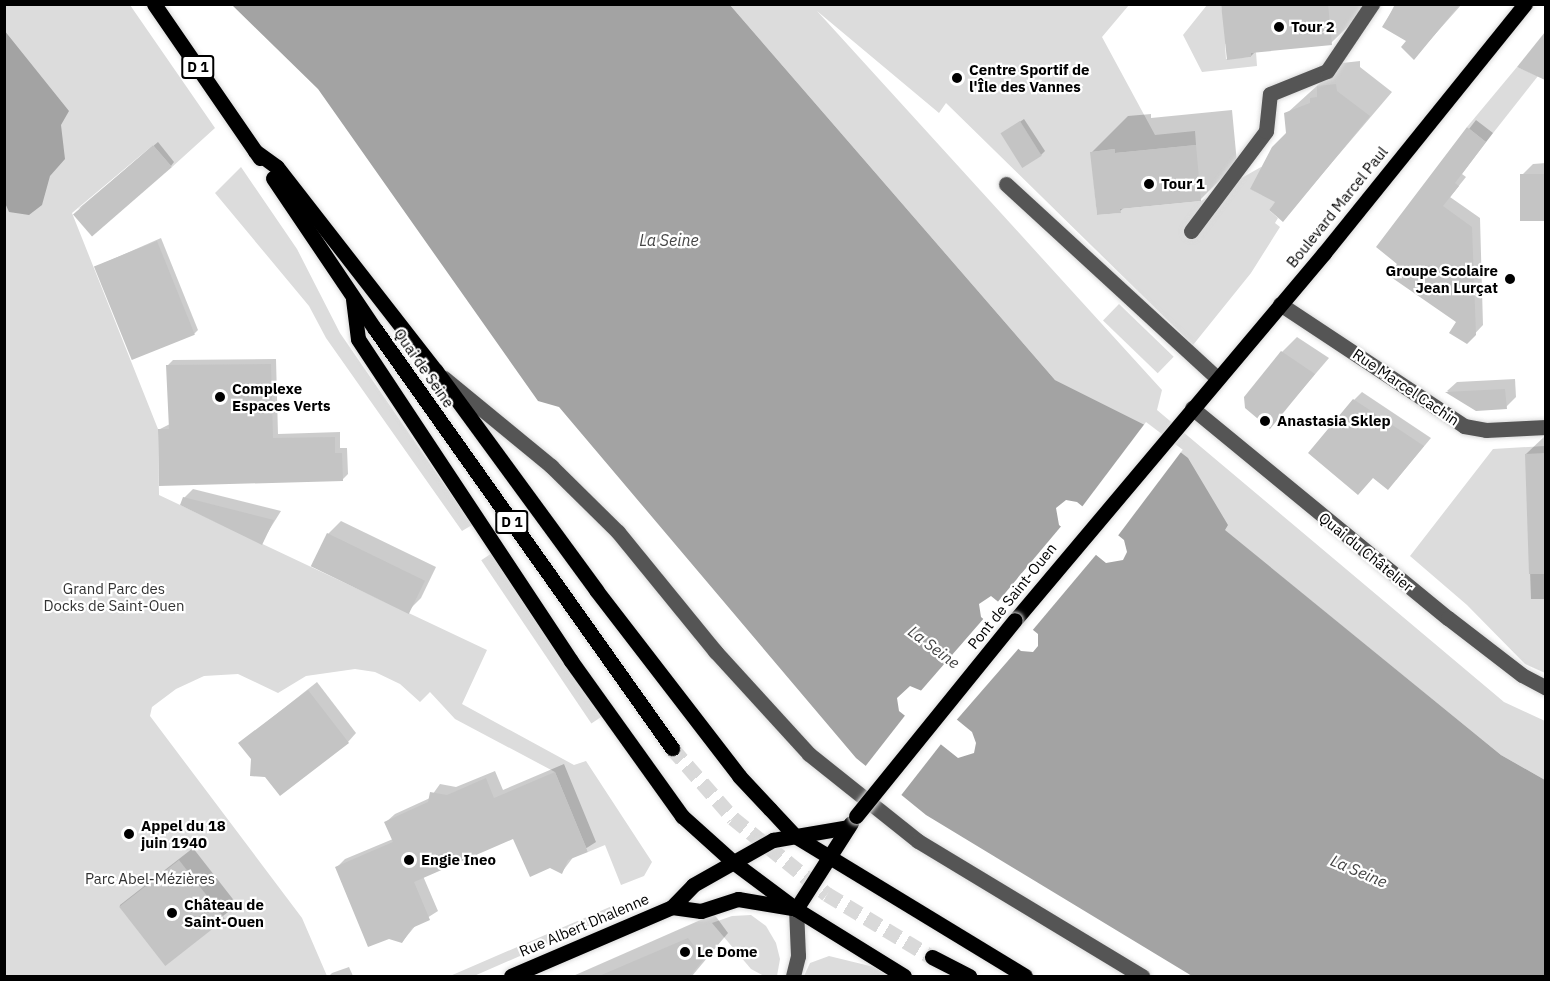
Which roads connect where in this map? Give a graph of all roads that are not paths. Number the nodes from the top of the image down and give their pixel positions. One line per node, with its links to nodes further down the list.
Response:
1 (154, 4): 4 (main road, Quai de Seine / D 1)
2 (1372, 4): 6 (street)
3 (1525, 4): 8 (main road, Boulevard Marcel Paul)
4 (255, 151): 7 (main road, Quai de Seine / D 1); 9 (main road)
5 (1006, 184): 10 (street)
6 (1191, 231)
7 (352, 296): 15 (main road, Quai de Seine / D 1); 19 (main road)
8 (1280, 304): 10 (main road, Boulevard Marcel Paul); 12 (street, Rue Marcel Cachin)
9 (436, 371): 17 (main road); 28 (street)
10 (1217, 378): 11 (main road, Boulevard Marcel Paul)
11 (1192, 408): 13 (main road, Boulevard Marcel Paul); 14 (street, Quai du Châtelier)
12 (1545, 427)
13 (1173, 429): 16 (main road, Pont de Saint-Ouen, bridge)
14 (1545, 688)
15 (672, 748)
16 (852, 821): 17 (main road, Rue Albert Dhalenne); 18 (main road, Pont de Saint-Ouen)
17 (795, 836): 18 (main road); 19 (main road, Rue Albert Dhalenne)
18 (829, 858): 21 (main road, Pont de Saint-Ouen); 27 (main road)
19 (733, 862): 20 (main road, Rue Albert Dhalenne); 21 (main road)
20 (672, 907): 21 (main road, Rue Albert Dhalenne); 23 (main road, Rue Albert Dhalenne)
21 (796, 909): 24 (street); 25 (main road)
22 (932, 957): 26 (main road)
23 (511, 976)
24 (793, 976)
25 (904, 976)
26 (969, 976)
27 (1025, 976)
28 (1143, 976)

